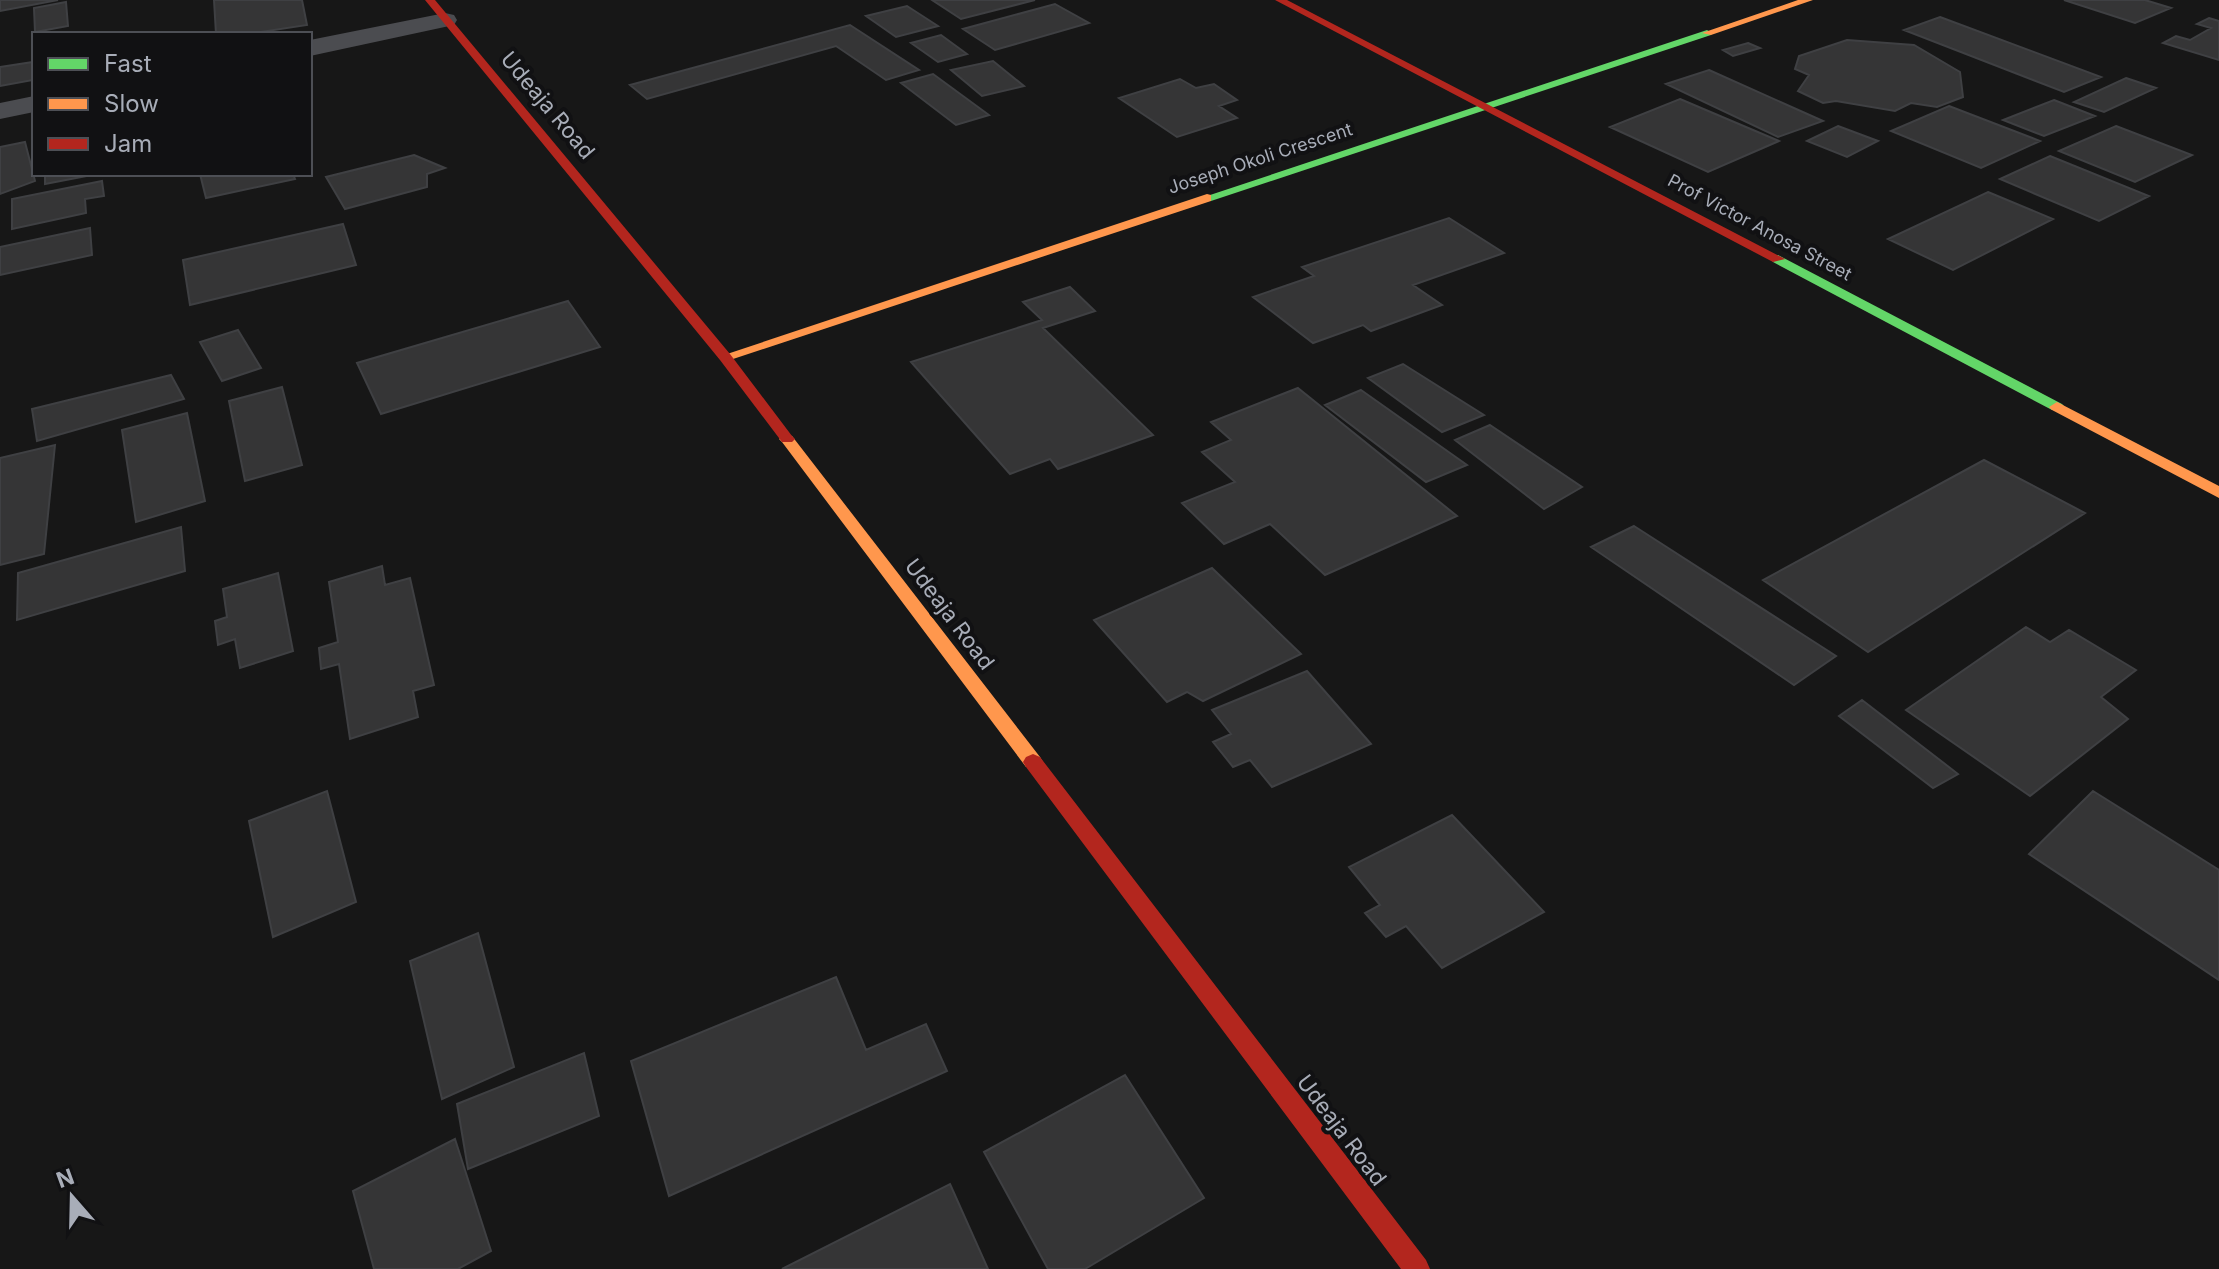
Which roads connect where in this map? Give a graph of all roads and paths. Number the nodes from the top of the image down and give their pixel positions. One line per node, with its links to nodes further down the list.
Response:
1 (1280, 0): 6 (street, Prof Victor Anosa Street)
2 (1808, 0): 6 (street, Joseph Okoli Crescent)
3 (438, 10): 4 (street); 8 (street, Udeaja Road)
4 (312, 47)
5 (32, 104): 7 (street)
6 (1485, 104): 8 (street, Joseph Okoli Crescent); 9 (street, Prof Victor Anosa Street)
7 (0, 111)
8 (725, 357): 10 (street, Udeaja Road)
9 (2219, 493)
10 (1417, 1269)

